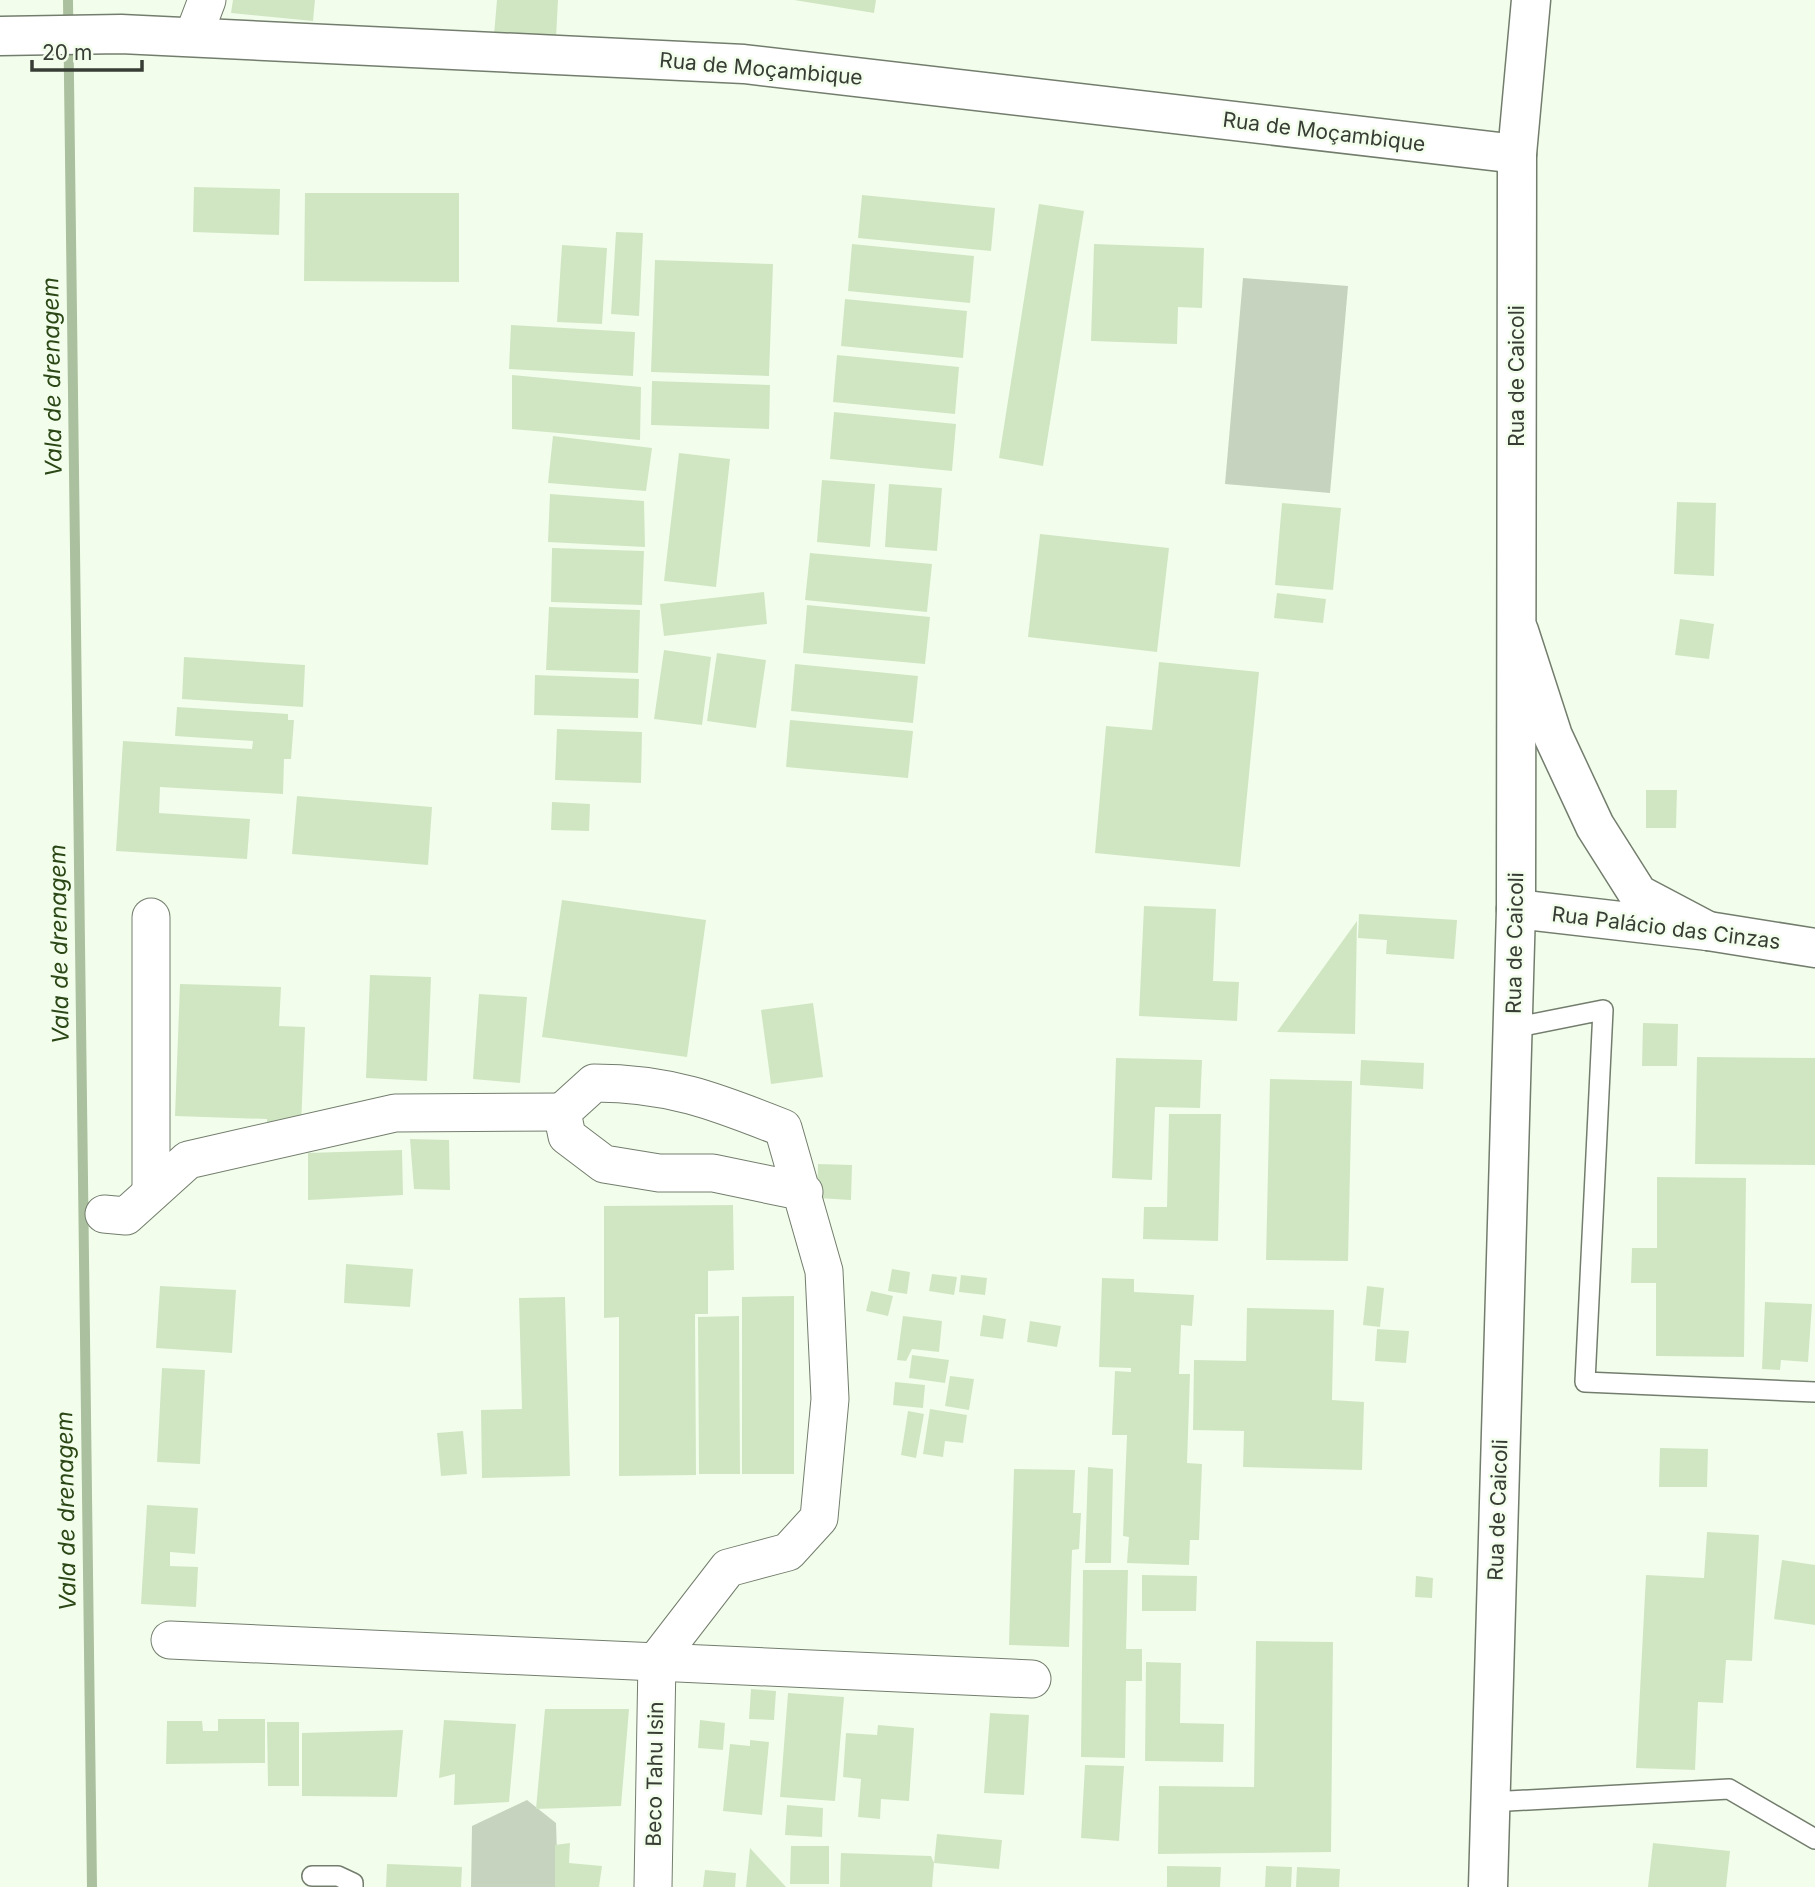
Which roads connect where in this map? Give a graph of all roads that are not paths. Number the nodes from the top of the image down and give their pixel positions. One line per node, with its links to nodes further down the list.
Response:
1 (206, 0): 4 (street)
2 (1531, 0): 5 (street, Rua de Caicoli)
3 (0, 36): 4 (street, Rua de Moçambique)
4 (194, 37): 5 (street, Rua de Moçambique)
5 (1517, 154): 6 (street, Rua de Caicoli)
6 (1518, 626): 7 (street, Rua de Caicoli); 9 (street)
7 (1516, 909): 9 (street, Rua Palácio das Cinzas); 11 (street, Rua de Caicoli)
8 (151, 917): 14 (street)
9 (1708, 931): 10 (street, Rua Palácio das Cinzas)
10 (1815, 948)
11 (1513, 1028): 16 (lane); 20 (street, Rua de Caicoli)
12 (562, 1112): 13 (street); 13 (street); 14 (street)
13 (804, 1192): 18 (street)
14 (151, 1193): 15 (street)
15 (104, 1214)
16 (1815, 1392)
17 (170, 1640): 18 (street)
18 (657, 1660): 19 (street); 24 (street, Beco Tahu Isin)
19 (1032, 1679)
20 (1490, 1802): 21 (lane); 25 (street, Rua de Caicoli)
21 (1815, 1839)
22 (312, 1877): 23 (lane)
23 (354, 1887)
24 (653, 1887)
25 (1488, 1887)

